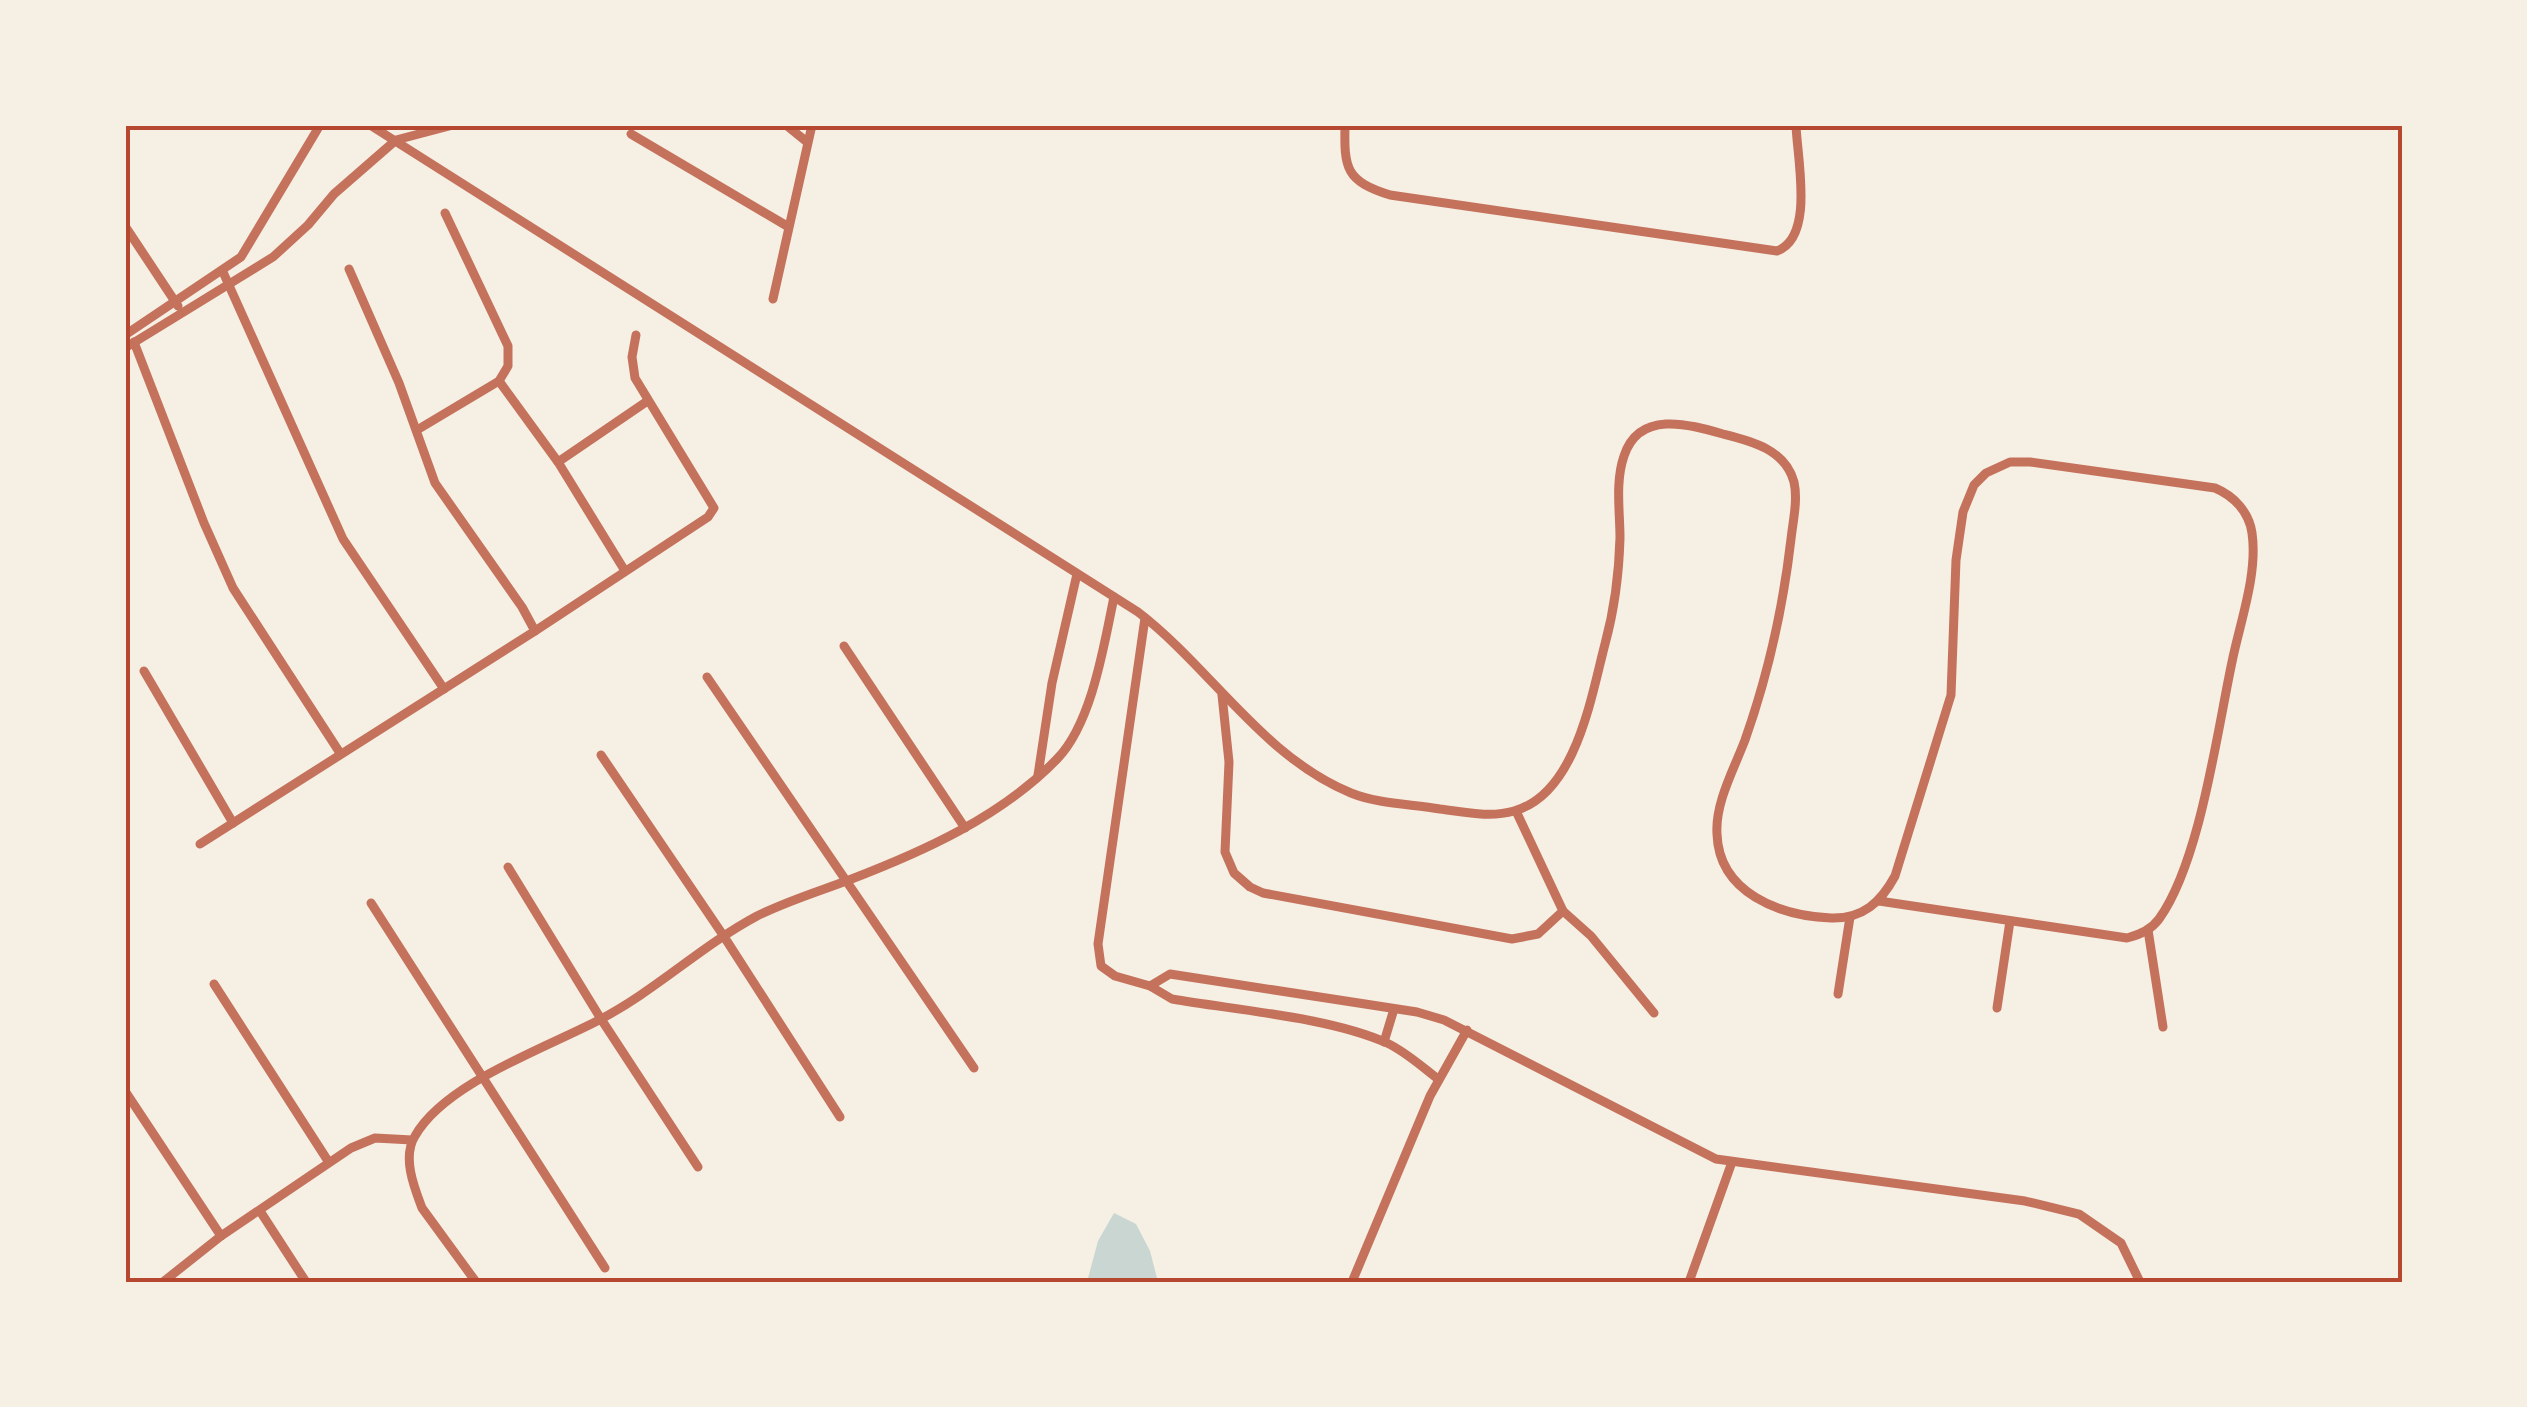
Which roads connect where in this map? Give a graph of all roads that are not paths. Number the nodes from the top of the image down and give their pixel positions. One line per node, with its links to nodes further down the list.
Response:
1 (320, 125): 15 (street)
2 (370, 125): 9 (street)
3 (452, 125): 9 (street)
4 (786, 125): 10 (street)
5 (812, 125): 10 (street)
6 (1345, 125): 7 (street)
7 (1796, 125)
8 (631, 134): 13 (street)
9 (396, 140): 16 (street); 27 (street)
10 (807, 142): 13 (street)
11 (446, 213): 22 (street)
12 (125, 226): 18 (street)
13 (787, 226): 17 (street)
14 (349, 269): 24 (street)
15 (223, 272): 16 (street); 18 (street)
16 (230, 285): 19 (street); 34 (street)
17 (773, 299)
18 (175, 300): 19 (street); 21 (street)
19 (182, 312): 21 (street)
20 (636, 336): 23 (street)
21 (128, 342): 36 (street)
22 (499, 381): 24 (street); 25 (street)
23 (646, 402): 25 (street); 26 (street)
24 (417, 430): 30 (street)
25 (558, 462): 26 (street)
26 (625, 572): 30 (street)
27 (1077, 574): 28 (street); 38 (street)
28 (1114, 597): 29 (street); 38 (street)
29 (1145, 618): 35 (street); 53 (street)
30 (534, 631): 34 (street)
31 (844, 646): 41 (street)
32 (144, 670): 40 (street)
33 (707, 677): 44 (street)
34 (444, 688): 36 (street)
35 (1222, 696): 39 (street); 47 (street)
36 (340, 753): 40 (street)
37 (601, 755): 51 (street)
38 (1038, 778): 41 (street)
39 (1516, 811): 47 (street); 48 (street)
40 (233, 822): 42 (street)
41 (965, 828): 44 (street)
42 (200, 844)
43 (508, 867): 58 (street)
44 (846, 881): 51 (street); 62 (street)
45 (1879, 901): 48 (street); 49 (street); 50 (street)
46 (372, 903): 63 (street)
47 (1563, 911): 57 (street)
48 (1850, 917): 54 (street)
49 (2010, 921): 50 (street); 56 (street)
50 (2148, 930): 59 (street)
51 (723, 935): 58 (street); 66 (street)
52 (214, 984): 68 (street)
53 (1150, 986): 55 (street); 61 (street)
54 (1838, 994)
55 (1394, 1008): 60 (street); 61 (street)
56 (1997, 1008)
57 (1654, 1013)
58 (601, 1020): 63 (street); 70 (street)
59 (2162, 1027)
60 (1468, 1030): 64 (street); 69 (street)
61 (1384, 1042): 64 (street)
62 (974, 1068)
63 (482, 1079): 67 (street); 73 (street)
64 (1438, 1079): 77 (street)
65 (125, 1090): 72 (street)
66 (840, 1117)
67 (412, 1140): 68 (street); 76 (street)
68 (328, 1161): 71 (street)
69 (1732, 1162): 78 (street); 79 (street)
70 (698, 1167)
71 (260, 1210): 72 (street); 75 (street)
72 (221, 1236): 74 (street)
73 (605, 1268)
74 (163, 1282)
75 (306, 1282)
76 (476, 1282)
77 (1352, 1282)
78 (1689, 1282)
79 (2140, 1282)

